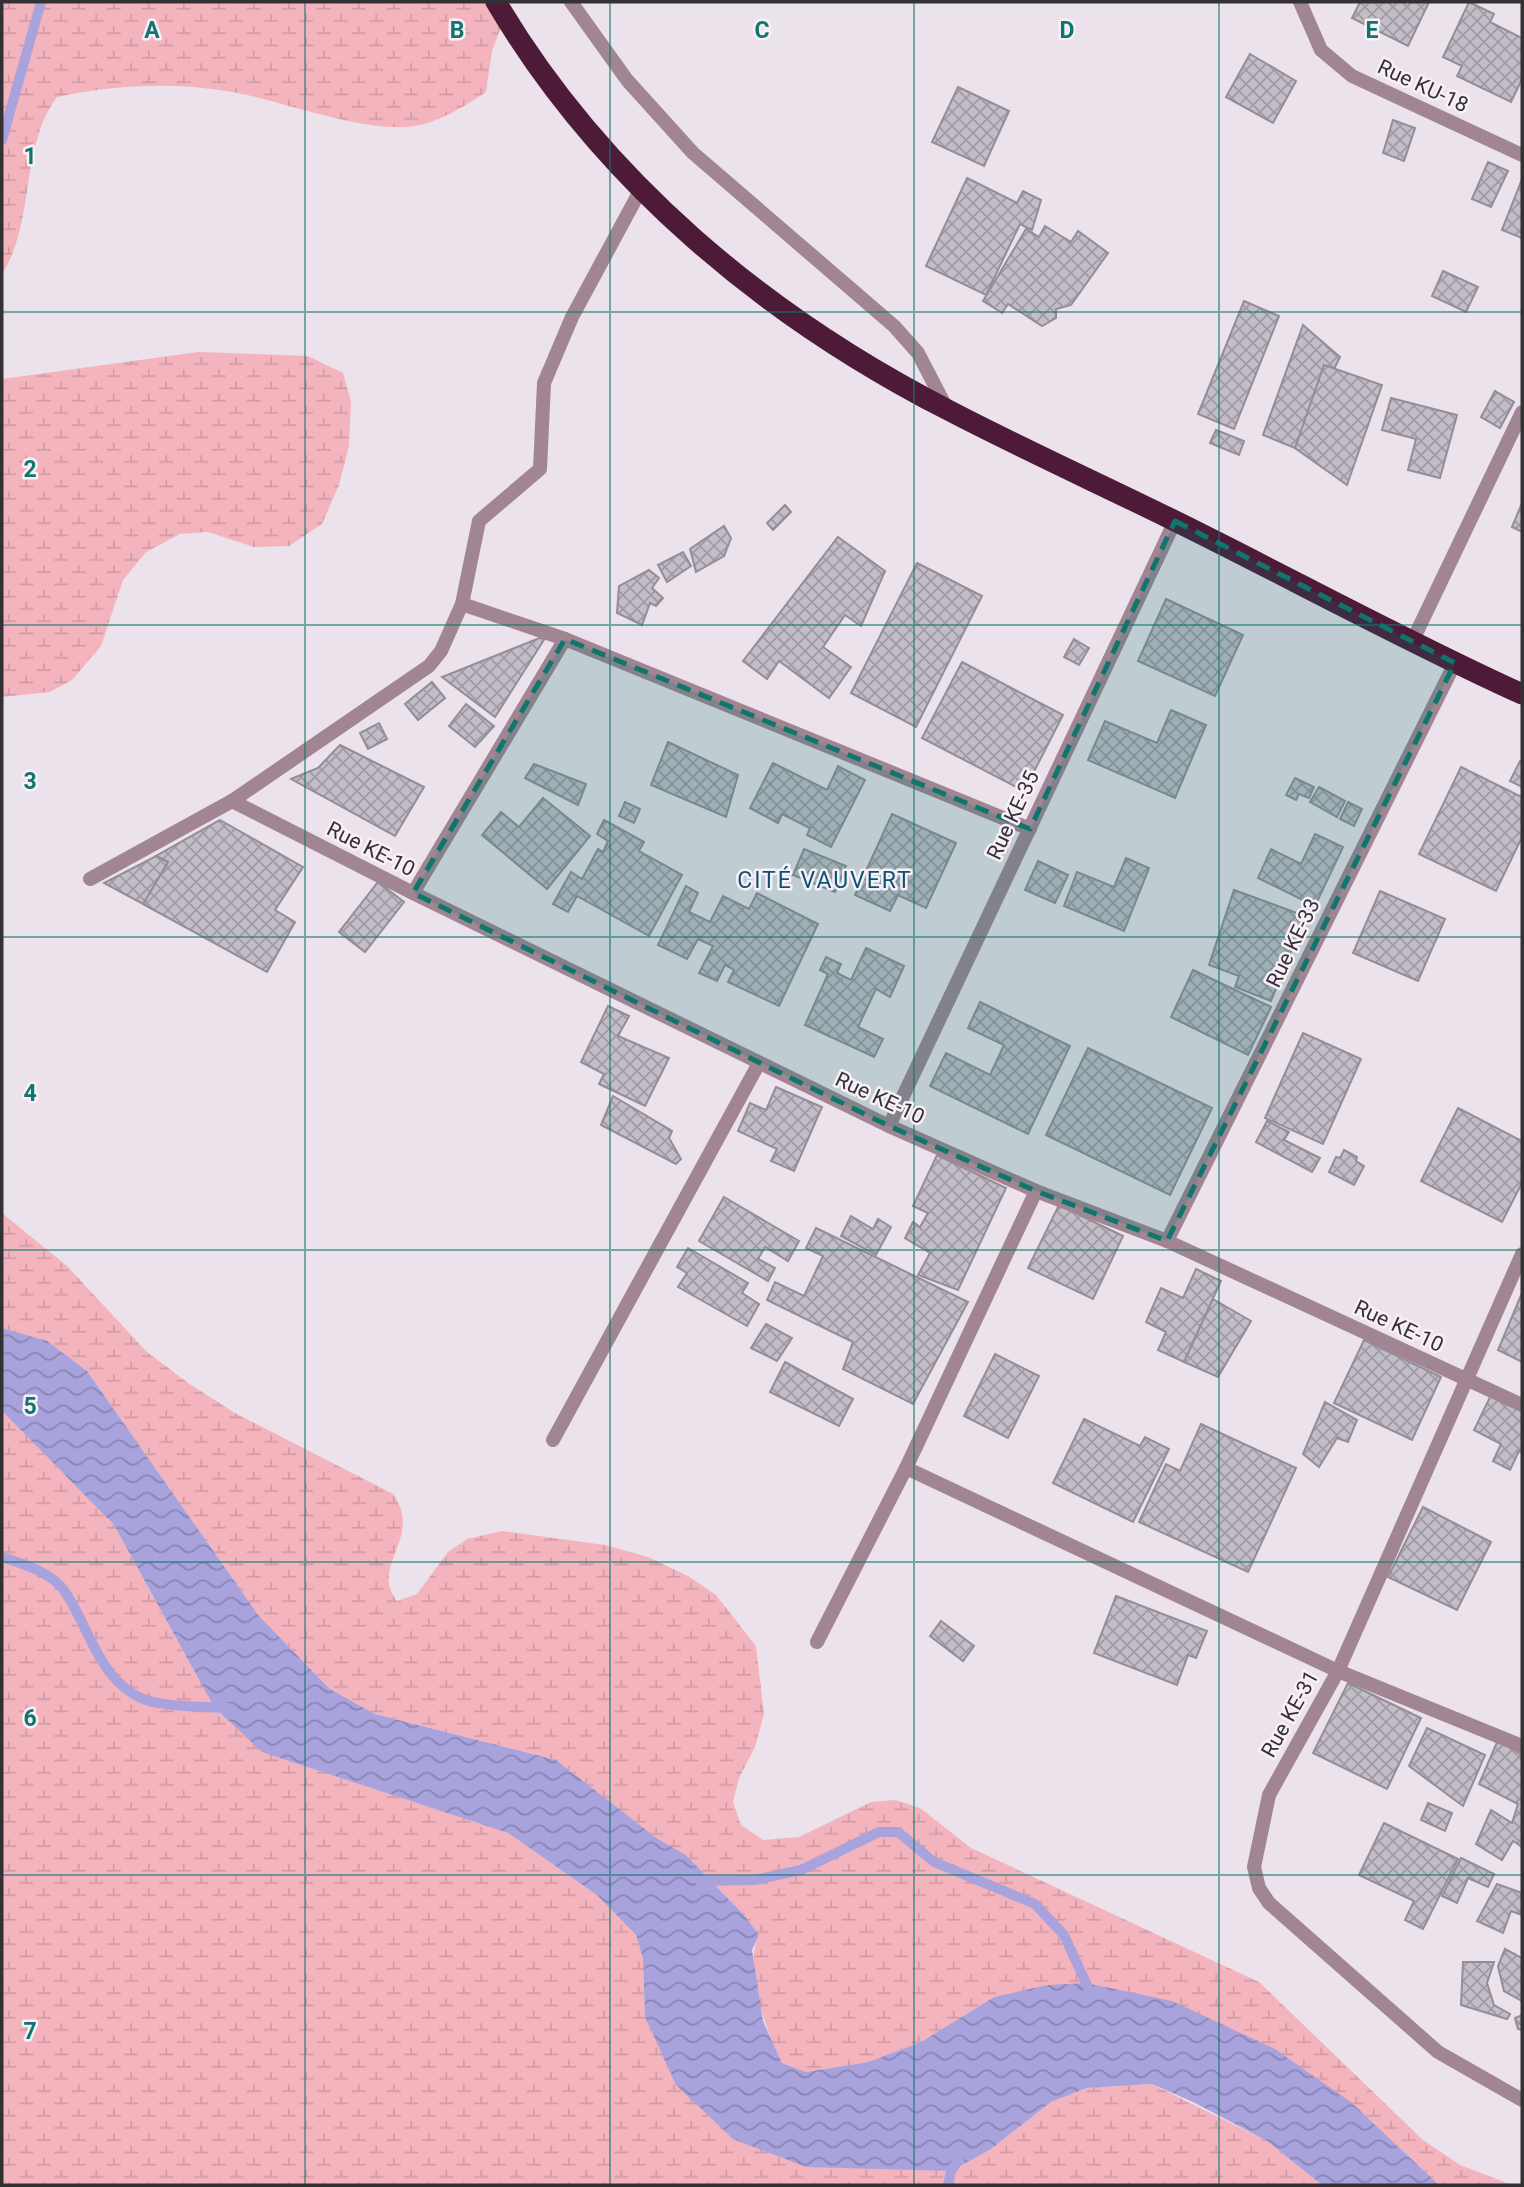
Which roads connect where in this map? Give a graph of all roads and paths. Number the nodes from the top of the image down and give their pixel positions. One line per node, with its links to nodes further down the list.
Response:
1 (496, 2): 5 (highway)
2 (571, 2): 6 (street)
3 (1300, 2): 4 (street, Rue KU-18)
4 (1522, 155)
5 (640, 191): 6 (highway); 9 (street)
6 (947, 410): 8 (highway)
7 (1522, 412): 11 (street)
8 (1175, 521): 11 (highway); 15 (street, Rue KE-35)
9 (461, 604): 10 (street); 14 (street)
10 (565, 639): 15 (street); 17 (street)
11 (1412, 642): 12 (highway)
12 (1455, 663): 13 (highway); 21 (street, Rue KE-33)
13 (1522, 694)
14 (232, 801): 16 (street); 17 (street, Rue KE-10)
15 (1030, 829): 19 (street, Rue KE-35)
16 (90, 879)
17 (412, 893): 18 (street, Rue KE-10)
18 (759, 1063): 19 (street, Rue KE-10); 25 (street)
19 (889, 1126): 20 (street, Rue KE-10)
20 (1037, 1192): 21 (street, Rue KE-10); 26 (street)
21 (1167, 1241): 23 (street, Rue KE-10)
22 (1522, 1254): 23 (street, Rue KE-31)
23 (1468, 1381): 24 (street, Rue KE-10); 28 (street, Rue KE-31)
24 (1522, 1405)
25 (553, 1440)
26 (906, 1468): 27 (street); 28 (street)
27 (817, 1642)
28 (1338, 1671): 29 (street); 30 (street, Rue KE-31)
29 (1522, 1746)
30 (1522, 2100)

